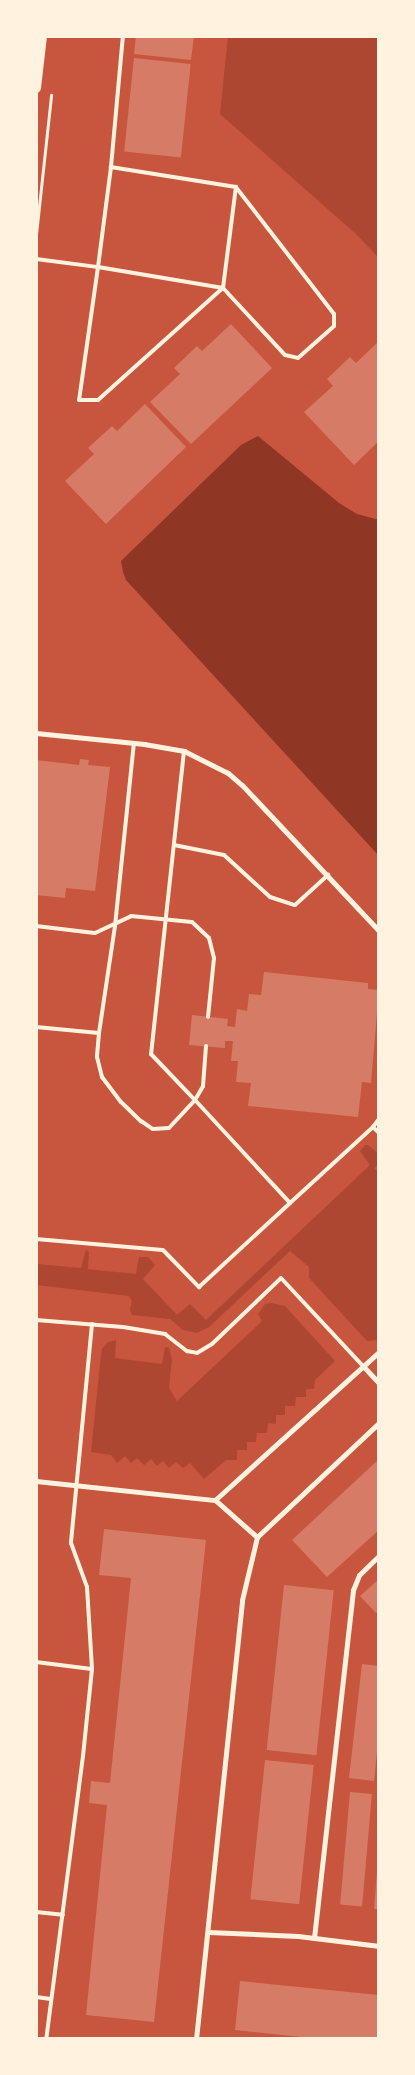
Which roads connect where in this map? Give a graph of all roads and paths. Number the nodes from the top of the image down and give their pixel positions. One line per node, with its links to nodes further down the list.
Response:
1 (42, 36): 3 (main road)
2 (123, 36): 5 (lane)
3 (36, 88)
4 (52, 93): 7 (path)
5 (111, 167): 6 (lane); 9 (lane)
6 (236, 186): 10 (lane); 10 (lane)
7 (36, 234)
8 (36, 259): 9 (lane)
9 (98, 267): 10 (lane); 10 (lane)
10 (223, 288)
11 (36, 733): 12 (street)
12 (134, 743): 13 (street); 18 (lane)
13 (184, 751): 14 (lane); 15 (street)
14 (174, 845): 15 (lane); 16 (lane)
15 (328, 876): 19 (street)
16 (166, 918): 18 (lane); 20 (lane); 24 (lane)
17 (36, 926): 18 (lane)
18 (115, 926): 22 (lane)
19 (379, 931)
20 (208, 1017)
21 (36, 1026): 22 (lane)
22 (99, 1033): 24 (lane)
23 (206, 1046): 24 (lane)
24 (195, 1100): 28 (lane)
25 (379, 1119): 26 (lane)
26 (373, 1127): 27 (lane); 28 (lane)
27 (379, 1134)
28 (290, 1203): 29 (lane)
29 (36, 1239)
30 (36, 1320): 31 (lane)
31 (92, 1324): 33 (lane); 37 (lane)
32 (379, 1352): 33 (street)
33 (363, 1366): 34 (street); 38 (street)
34 (379, 1383)
35 (379, 1423): 39 (street)
36 (36, 1481): 37 (street)
37 (75, 1485): 38 (street); 42 (lane)
38 (215, 1500): 39 (street)
39 (257, 1537): 45 (street)
40 (379, 1556): 46 (street)
41 (36, 1662): 42 (lane)
42 (92, 1669): 44 (lane)
43 (36, 1912): 44 (lane)
44 (63, 1915): 49 (lane)
45 (208, 1932): 46 (street); 51 (street)
46 (314, 1938): 47 (street)
47 (379, 1946)
48 (36, 1997): 49 (lane)
49 (51, 1999): 50 (lane)
50 (46, 2039)
51 (196, 2039)

